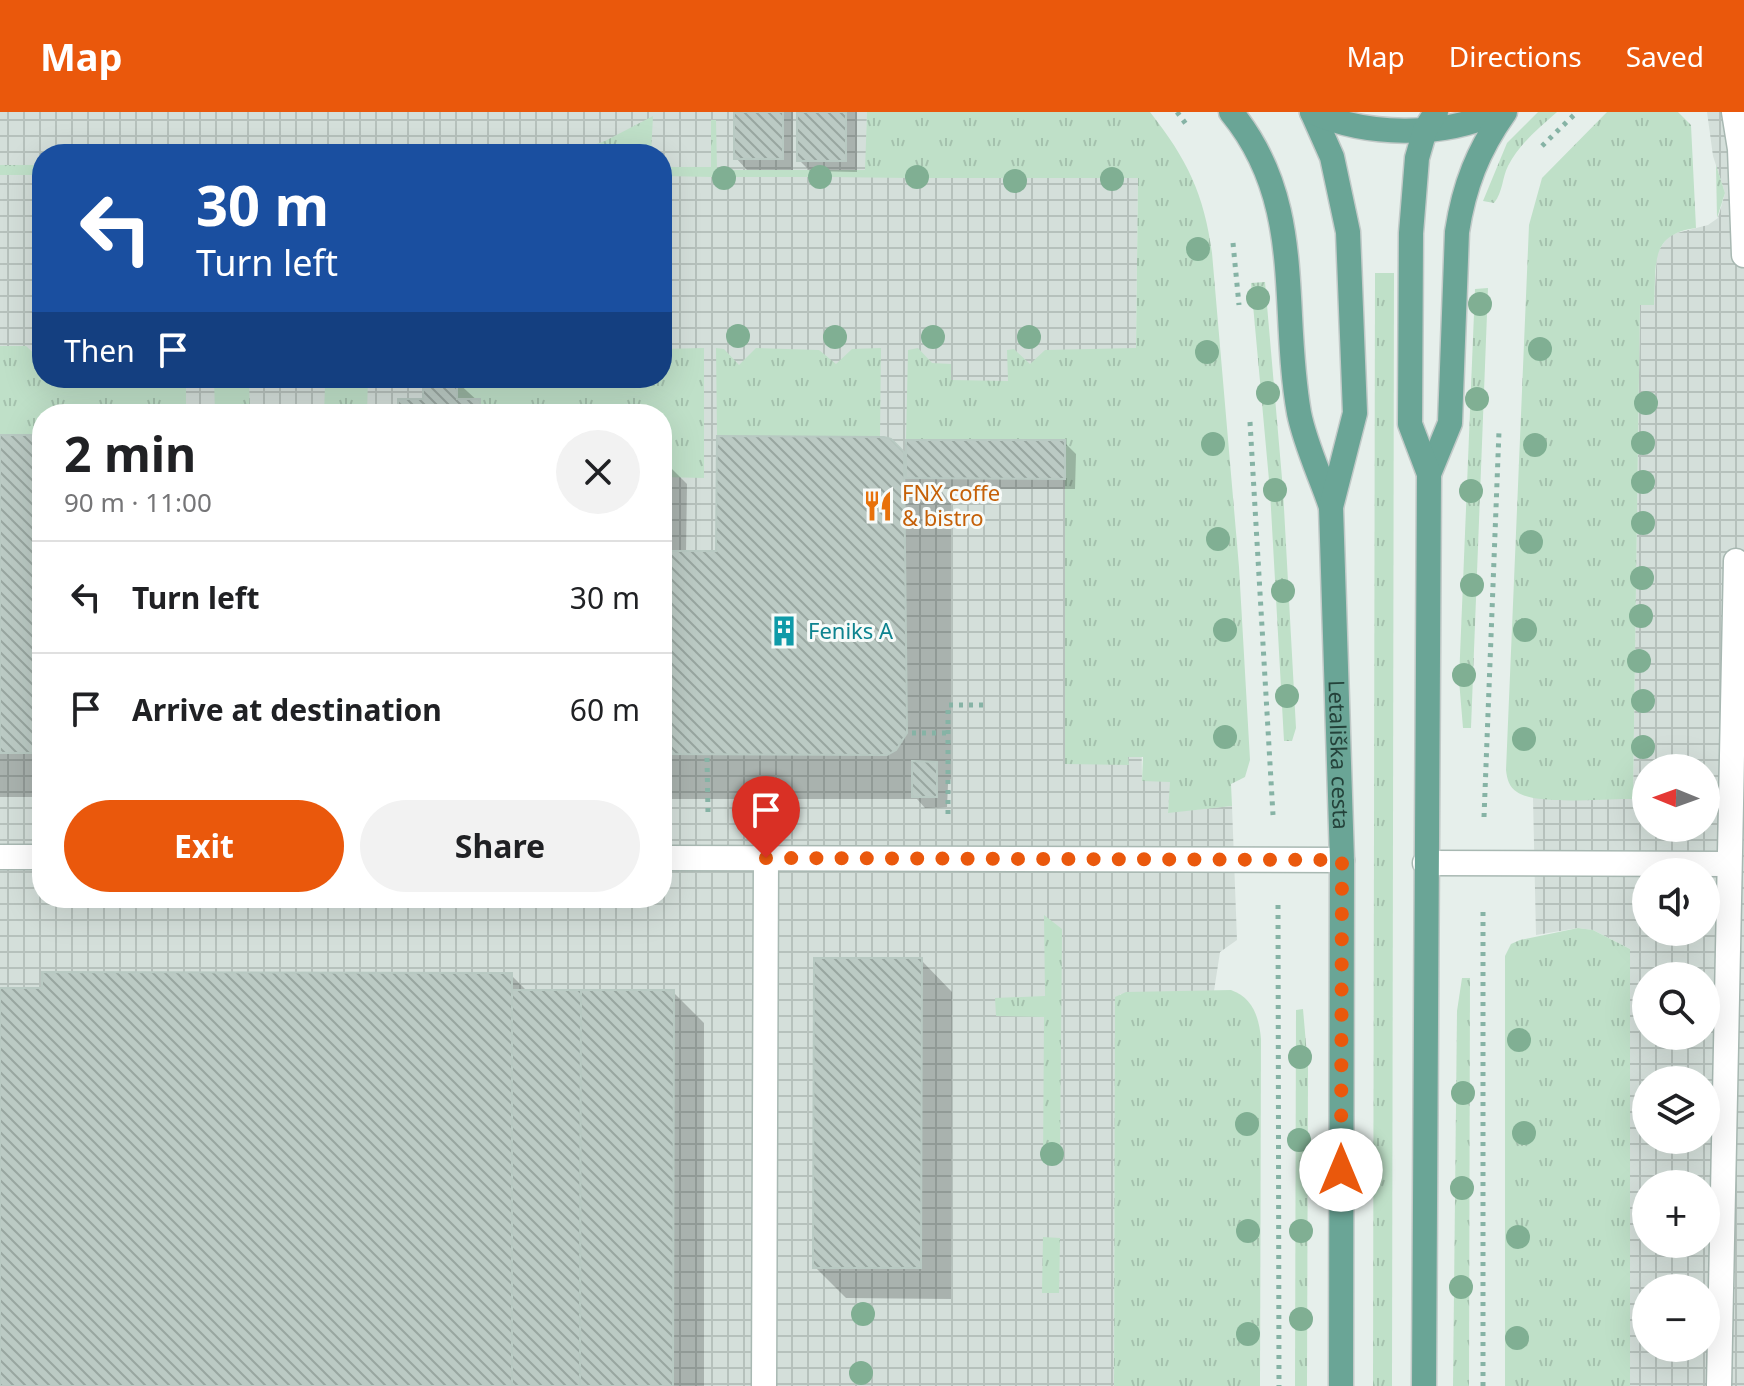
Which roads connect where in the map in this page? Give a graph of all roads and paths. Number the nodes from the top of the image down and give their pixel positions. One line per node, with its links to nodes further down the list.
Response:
1 (1177, 112): 9 (path)
2 (1231, 112): 17 (main road, Letališka cesta)
3 (1312, 112): 8 (main road, Letališka cesta); 17 (main road, Letališka cesta)
4 (1497, 112): 8 (main road, Letališka cesta)
5 (1505, 112): 16 (main road)
6 (1577, 112): 10 (path)
7 (1734, 112): 12 (street)
8 (1431, 121): 16 (main road)
9 (1189, 128)
10 (1534, 154)
11 (1232, 233): 13 (path)
12 (1744, 255)
13 (1239, 312)
14 (1248, 406): 24 (path)
15 (1500, 424): 23 (path)
16 (1429, 474): 32 (main road)
17 (1331, 507): 31 (main road, Letališka cesta)
18 (1736, 561): 33 (street)
19 (984, 705): 21 (path)
20 (912, 733): 21 (path)
21 (949, 733): 25 (path)
22 (707, 758): 26 (path)
23 (1485, 776)
24 (1272, 782)
25 (948, 784)
26 (708, 785)
27 (0, 857): 28 (street)
28 (32, 857)
29 (672, 858): 30 (street)
30 (766, 858): 31 (street); 36 (street)
31 (1342, 860): 38 (main road, Letališka cesta)
32 (1425, 863): 33 (street); 39 (main road)
33 (1728, 864): 41 (street)
34 (1280, 949): 37 (path)
35 (1482, 952): 40 (path)
36 (764, 1386)
37 (1279, 1386)
38 (1341, 1386)
39 (1424, 1386)
40 (1483, 1386)
41 (1719, 1386)

